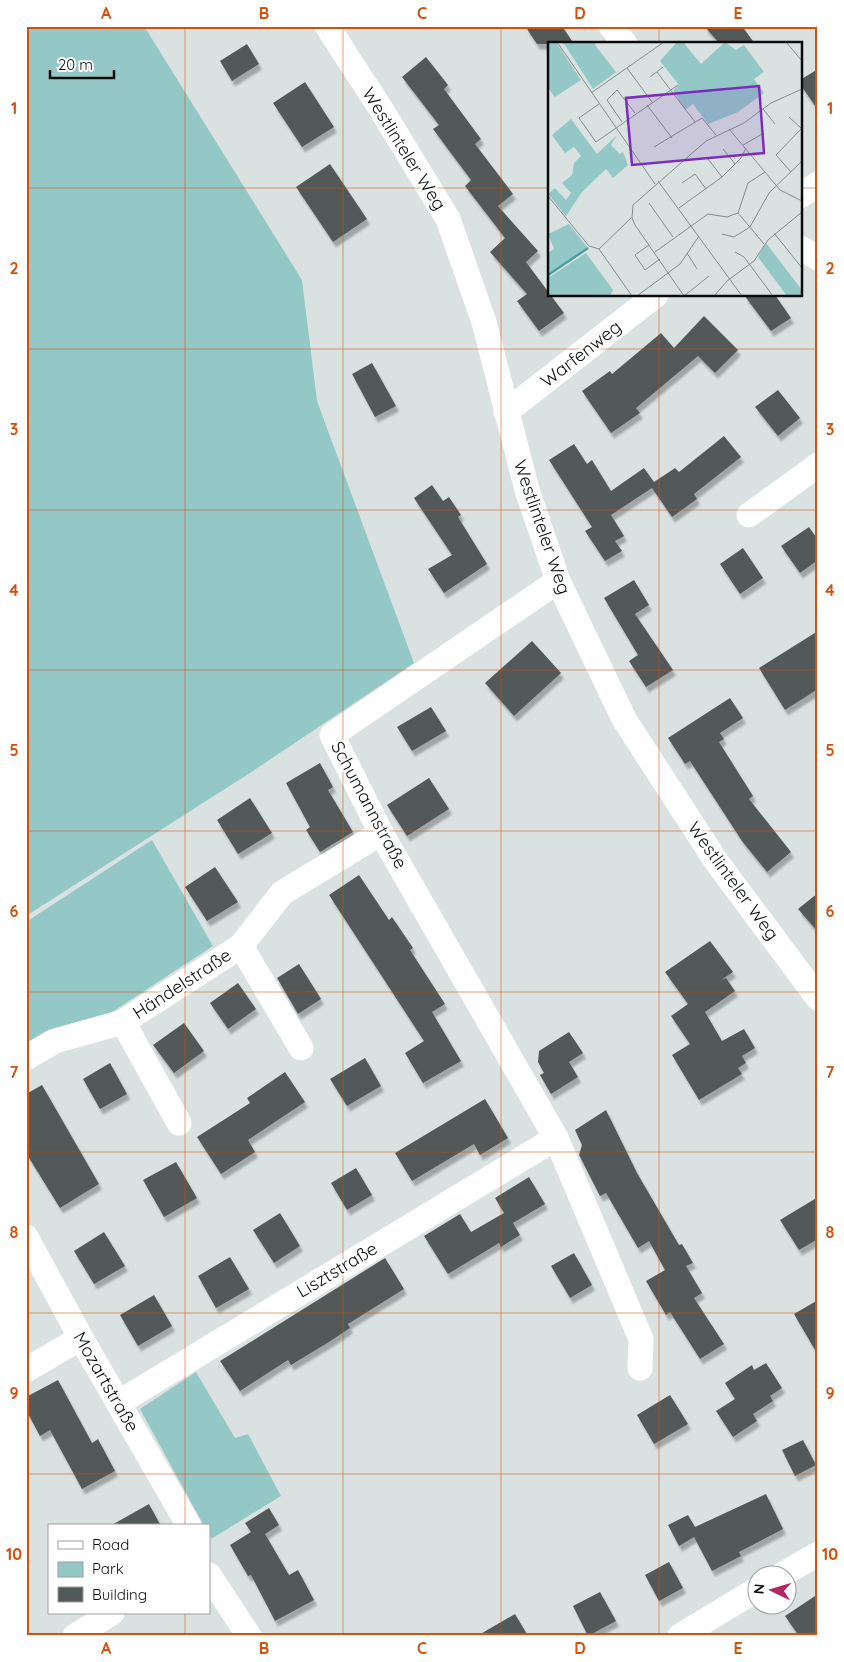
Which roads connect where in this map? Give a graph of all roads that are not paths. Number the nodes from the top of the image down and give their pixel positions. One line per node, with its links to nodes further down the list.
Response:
1 (327, 26): 9 (street, Westlinteler Weg)
2 (611, 26): 3 (street)
3 (623, 42)
4 (818, 184): 5 (street)
5 (802, 195)
6 (802, 249): 7 (street)
7 (818, 258)
8 (655, 296): 9 (street, Warfenweg)
9 (506, 412): 12 (street, Westlinteler Weg)
10 (818, 465): 11 (street)
11 (749, 515)
12 (558, 582): 13 (street, Schumannstraße); 15 (street, Westlinteler Weg)
13 (381, 833): 14 (street, Händelstraße); 20 (street, Schumannstraße)
14 (241, 946): 16 (street, Händelstraße); 17 (street, Händelstraße)
15 (818, 998)
16 (123, 1022): 18 (street, Händelstraße); 19 (street, Händelstraße)
17 (301, 1048)
18 (26, 1058)
19 (180, 1123)
20 (556, 1138): 23 (street); 25 (street, Lisztstraße)
21 (26, 1237): 22 (street, Mozartstraße)
22 (81, 1338): 24 (street); 25 (street, Mozartstraße)
23 (640, 1368)
24 (26, 1370)
25 (118, 1403): 26 (street, Mozartstraße)
26 (188, 1524)
27 (818, 1554): 28 (street)
28 (796, 1567)
29 (210, 1577): 33 (street)
30 (746, 1596): 34 (street)
31 (110, 1614): 32 (street)
32 (75, 1636)
33 (249, 1636)
34 (680, 1636)

